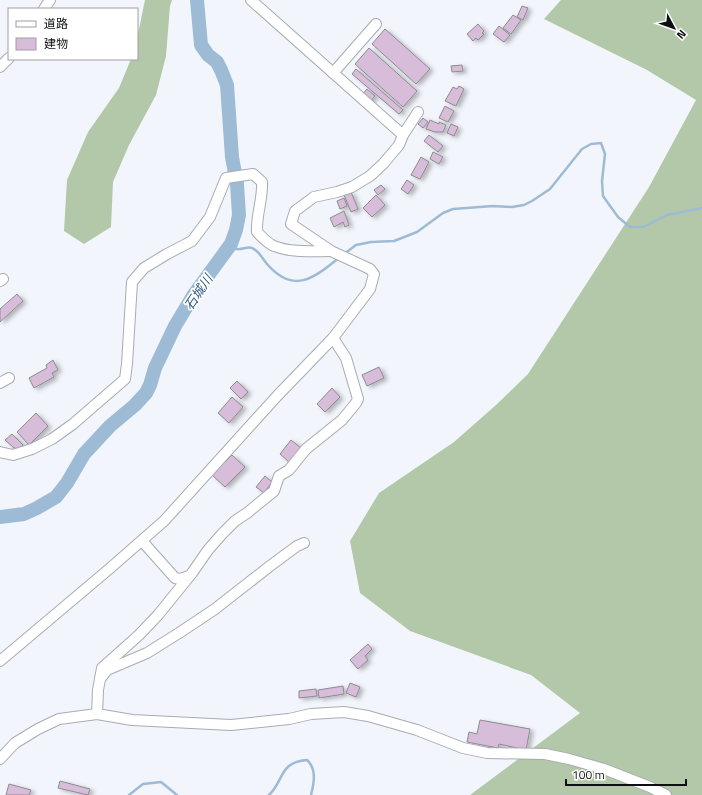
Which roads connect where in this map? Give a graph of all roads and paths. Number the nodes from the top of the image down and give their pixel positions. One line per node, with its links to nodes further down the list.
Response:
1 (251, 0): 5 (street)
2 (376, 24): 5 (street)
3 (8, 59): 4 (street)
4 (0, 67)
5 (333, 73): 7 (street)
6 (418, 112): 7 (street)
7 (403, 135): 8 (street)
8 (331, 251): 9 (street); 10 (street)
9 (333, 338): 11 (street); 13 (street)
10 (0, 452)
11 (142, 541): 13 (street); 14 (street)
12 (304, 543): 15 (street)
13 (189, 576): 15 (street)
14 (0, 661)
15 (100, 679): 16 (street)
16 (97, 714): 17 (street); 18 (street)
17 (0, 759)
18 (666, 795)

